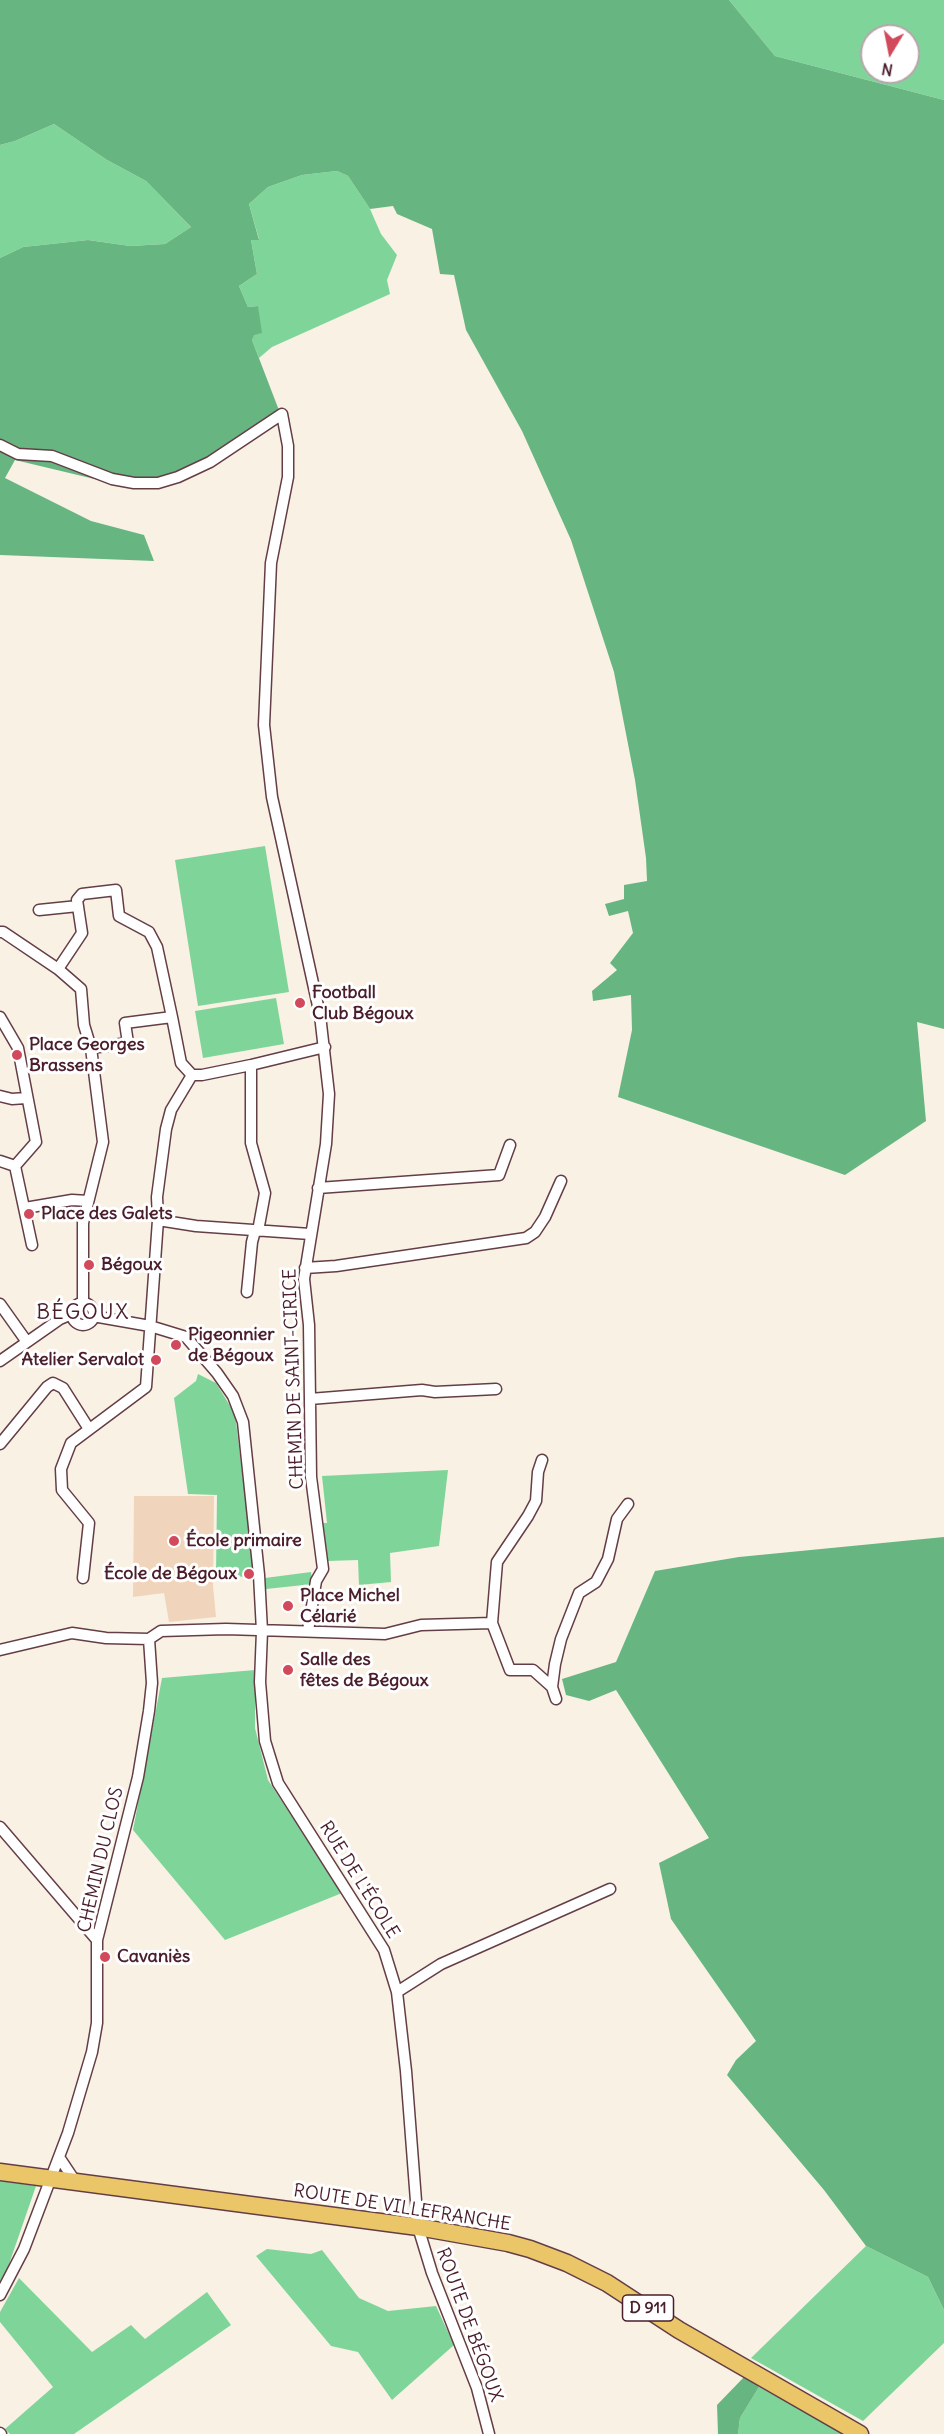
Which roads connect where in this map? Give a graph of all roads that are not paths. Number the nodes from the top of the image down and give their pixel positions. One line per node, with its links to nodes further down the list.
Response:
1 (0, 445): 8 (street, CHEMIN DE SAINT-CIRICE)
2 (78, 906): 3 (street); 5 (street); 6 (street)
3 (39, 910)
4 (0, 932): 5 (street)
5 (58, 969): 9 (street)
6 (172, 1017): 9 (street); 11 (street)
7 (0, 1019): 13 (street)
8 (325, 1047): 10 (street); 18 (street, CHEMIN DE SAINT-CIRICE)
9 (91, 1048): 19 (street)
10 (250, 1065): 11 (street); 22 (street)
11 (192, 1075): 21 (street)
12 (0, 1096): 13 (street)
13 (26, 1098): 16 (street)
14 (510, 1145): 18 (street)
15 (0, 1161): 16 (street)
16 (15, 1166): 20 (street)
17 (561, 1181): 25 (street)
18 (318, 1188): 23 (street, CHEMIN DE SAINT-CIRICE)
19 (88, 1201): 20 (street); 27 (street)
20 (25, 1208): 24 (street)
21 (158, 1220): 22 (street); 31 (street)
22 (257, 1231): 23 (street); 26 (street)
23 (310, 1234): 25 (street, CHEMIN DE SAINT-CIRICE)
24 (32, 1245)
25 (305, 1268): 35 (street, CHEMIN DE SAINT-CIRICE)
26 (247, 1292)
27 (82, 1303): 29 (street); 30 (street)
28 (0, 1304): 32 (street)
29 (72, 1314): 30 (street); 32 (street)
30 (93, 1316): 31 (street, RUE DE L'ÉCOLE)
31 (150, 1326): 36 (street); 42 (street, RUE DE L'ÉCOLE)
32 (27, 1342): 33 (street)
33 (0, 1361)
34 (496, 1389): 35 (street)
35 (310, 1399): 43 (street, CHEMIN DE SAINT-CIRICE)
36 (89, 1429): 37 (street); 40 (street)
37 (0, 1444)
38 (542, 1460): 41 (street)
39 (628, 1504): 46 (street)
40 (83, 1578)
41 (492, 1623): 43 (street); 46 (street)
42 (262, 1631): 43 (street); 44 (street); 51 (street, RUE DE L'ÉCOLE)
43 (308, 1631)
44 (149, 1639): 45 (street); 50 (street, CHEMIN DU CLOS)
45 (0, 1650)
46 (552, 1687): 47 (street)
47 (556, 1699)
48 (0, 1827): 50 (street)
49 (610, 1889): 51 (street)
50 (98, 1941): 52 (street, CHEMIN DU CLOS)
51 (397, 1992): 56 (street, RUE DE L'ÉCOLE)
52 (59, 2157): 54 (street, CHEMIN DU CLOS); 55 (street)
53 (0, 2172): 54 (main road, ROUTE DE VILLEFRANCHE / D 911)
54 (50, 2178): 55 (main road, ROUTE DE VILLEFRANCHE / D 911); 57 (street, CHEMIN DU CLOS)
55 (75, 2181): 56 (main road, ROUTE DE VILLEFRANCHE / D 911)
56 (418, 2227): 58 (street, ROUTE DE BÉGOUX); 59 (main road, ROUTE DE VILLEFRANCHE / D 911)
57 (0, 2295)
58 (489, 2434)
59 (860, 2434)

